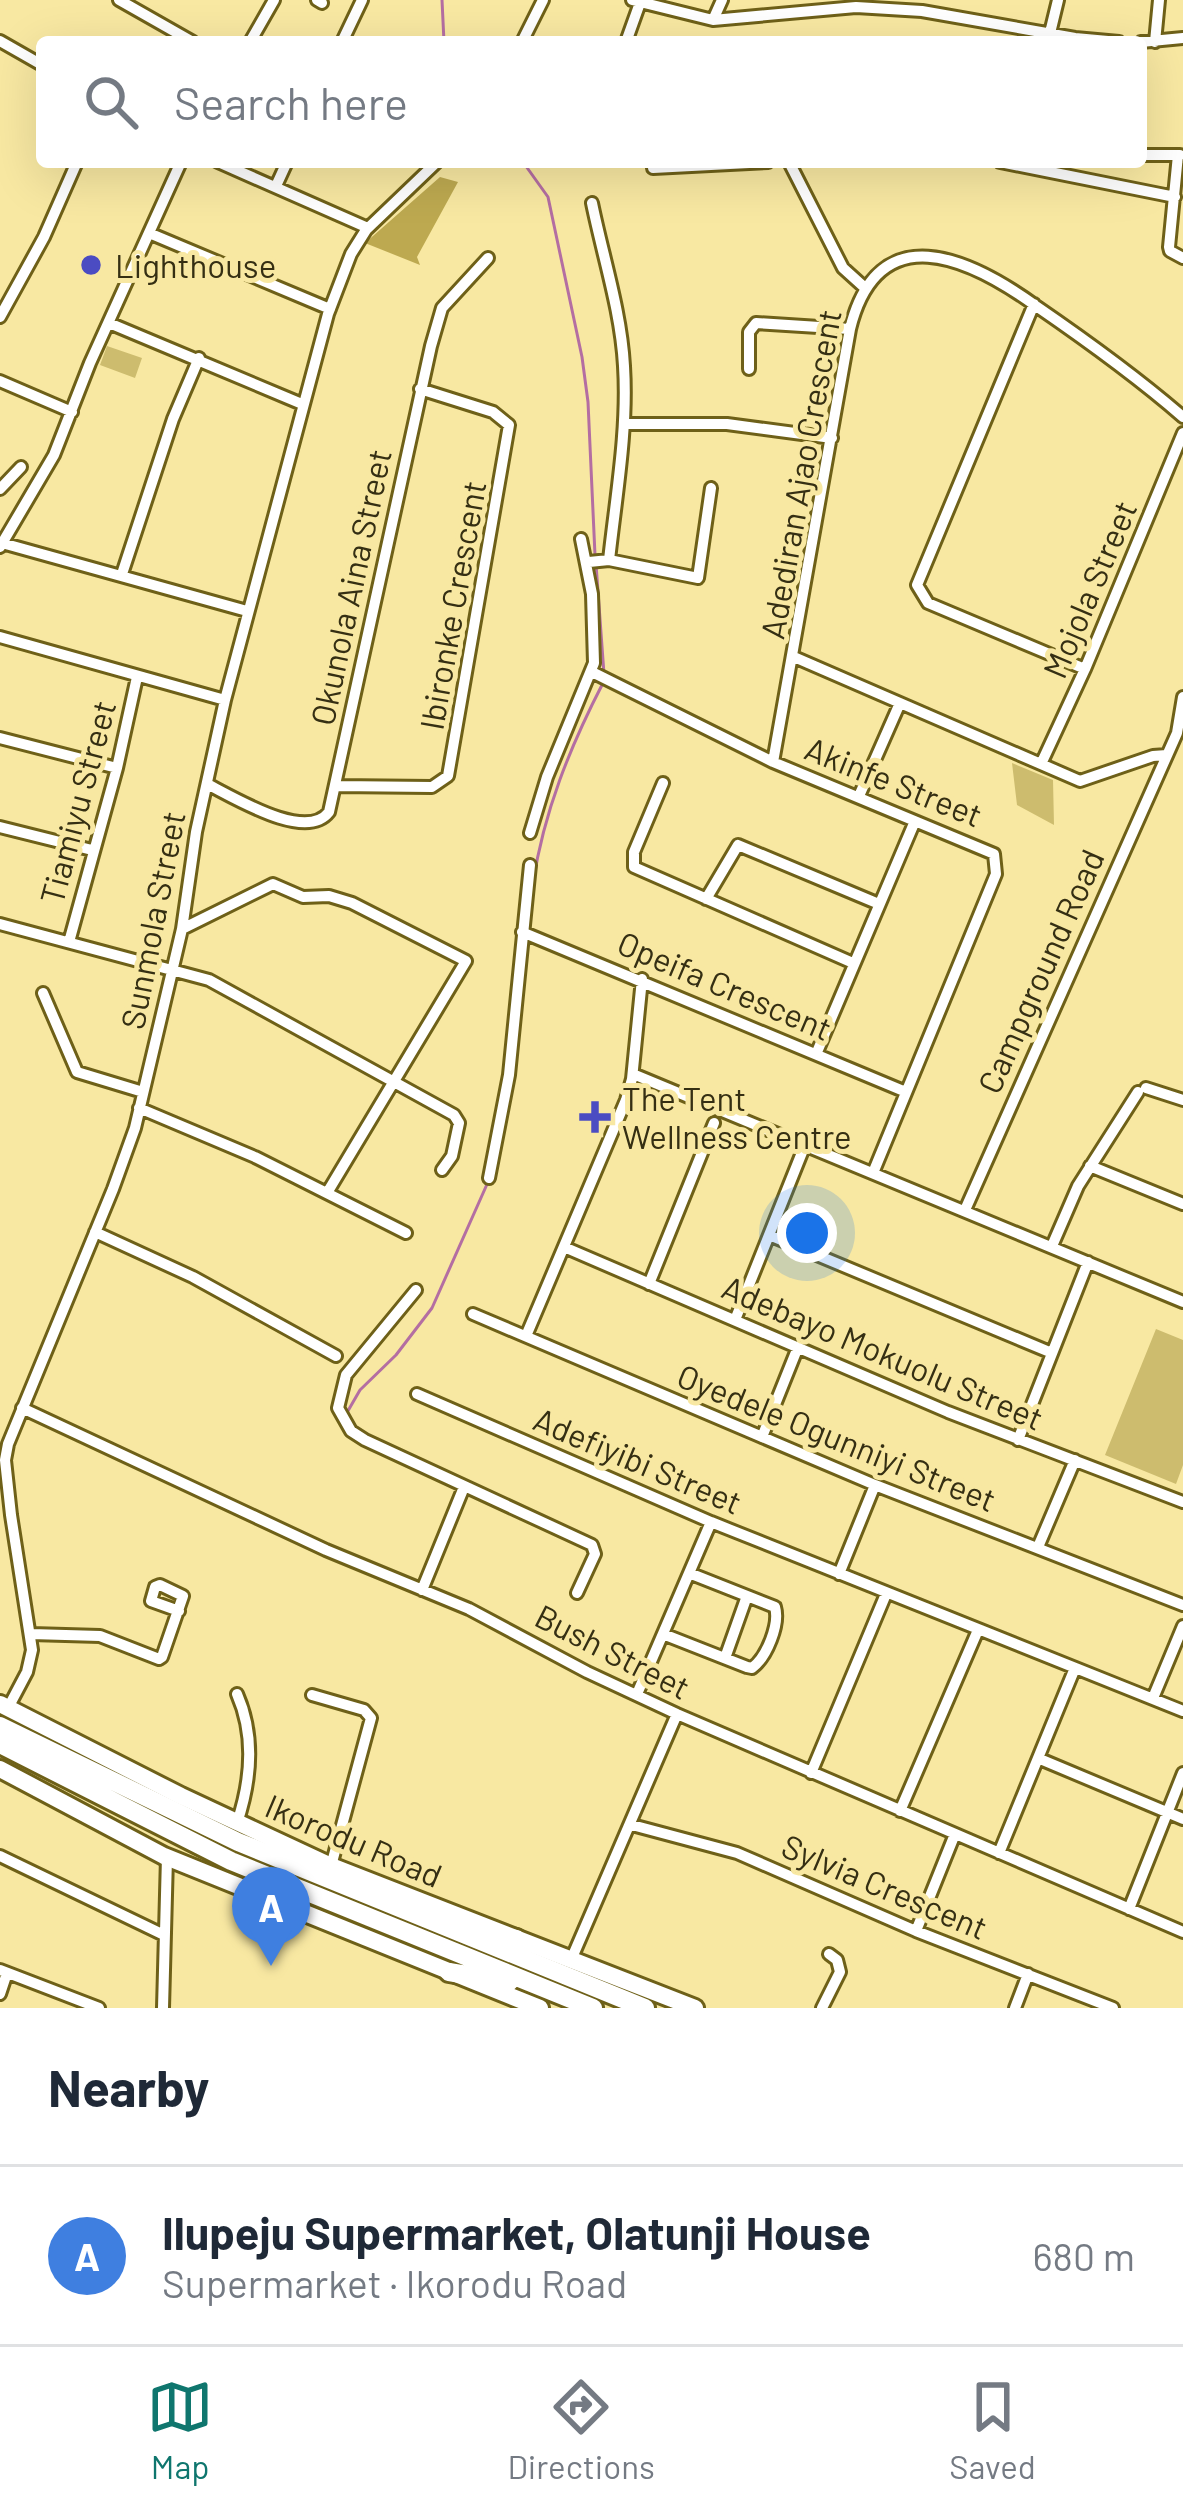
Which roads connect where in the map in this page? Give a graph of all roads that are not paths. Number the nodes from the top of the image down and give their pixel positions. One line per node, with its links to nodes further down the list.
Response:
1 (119, 0): 11 (street)
2 (148, 0): 11 (street)
3 (274, 0): 16 (street)
4 (362, 0): 17 (street)
5 (543, 0): 18 (street)
6 (722, 0): 12 (street)
7 (1058, 0): 14 (street)
8 (1159, 0): 25 (street)
9 (638, 1): 12 (street); 19 (street)
10 (857, 4): 12 (street); 13 (street)
11 (141, 13): 15 (street)
12 (713, 20)
13 (1014, 25): 14 (street); 20 (street)
14 (1050, 33): 21 (street)
15 (182, 36)
16 (253, 36)
17 (345, 36)
18 (525, 36)
19 (628, 36)
20 (1012, 36)
21 (1073, 36)
22 (1183, 38): 25 (street)
23 (0, 41): 26 (street)
24 (1147, 42): 25 (street)
25 (1155, 42)
26 (36, 62)
27 (1180, 154): 28 (street); 37 (street)
28 (1147, 155)
29 (74, 168): 46 (street)
30 (178, 168): 40 (street)
31 (232, 168): 36 (street)
32 (284, 168): 36 (street)
33 (431, 168): 39 (street, Sunmola Street)
34 (792, 168): 43 (street)
35 (1030, 168): 37 (street)
36 (276, 186): 39 (street)
37 (1175, 197): 42 (street)
38 (592, 203): 56 (street)
39 (368, 228): 45 (street, Sunmola Street)
40 (149, 233): 45 (street); 47 (street)
41 (488, 258): 52 (street, Okunola Aina Street)
42 (1183, 258)
43 (864, 287): 44 (street, Adediran Ajao Crescent); 48 (street, Adediran Ajao Crescent)
44 (1034, 304): 55 (street, Adediran Ajao Crescent); 69 (street)
45 (330, 309): 53 (street, Sunmola Street)
46 (0, 317)
47 (109, 323): 49 (street); 54 (street)
48 (850, 329): 50 (street); 58 (street, Adediran Ajao Crescent)
49 (200, 358): 53 (street); 65 (street)
50 (749, 369)
51 (0, 381): 54 (street)
52 (420, 389): 82 (street, Okunola Aina Street); 82 (street, Ibironke Crescent)
53 (302, 404): 66 (street, Sunmola Street)
54 (72, 412): 63 (street)
55 (1183, 418)
56 (624, 424): 58 (street); 64 (street)
57 (1183, 433): 69 (street, Mojola Street)
58 (832, 438): 68 (street, Adediran Ajao Crescent)
59 (21, 466): 61 (street)
60 (711, 488): 64 (street)
61 (0, 489)
62 (581, 539): 64 (street)
63 (1, 545): 65 (street)
64 (597, 561): 70 (street)
65 (122, 574): 66 (street)
66 (247, 611): 73 (street, Sunmola Street)
67 (0, 637): 71 (street)
68 (794, 658): 74 (street); 77 (street, Adediran Ajao Crescent)
69 (1085, 669): 78 (street, Mojola Street)
70 (599, 674): 77 (street, Akinfe Street); 86 (street)
71 (137, 677): 73 (street); 79 (street, Tiamiyu Street)
72 (1183, 698): 76 (street)
73 (225, 700): 81 (street, Sunmola Street)
74 (900, 704): 78 (street); 83 (street)
75 (0, 738): 79 (street)
76 (1167, 755): 78 (street); 114 (street, Campground Road)
77 (773, 762): 83 (street, Akinfe Street)
78 (1041, 764)
79 (117, 768): 87 (street, Tiamiyu Street)
80 (663, 783): 89 (street)
81 (207, 784): 82 (street); 92 (street, Sunmola Street)
82 (336, 786)
83 (859, 796): 84 (street, Akinfe Street)
84 (915, 821): 90 (street); 103 (street, Akinfe Street)
85 (0, 827): 87 (street)
86 (530, 833)
87 (92, 850): 94 (street, Tiamiyu Street)
88 (530, 865): 93 (street)
89 (706, 899): 90 (street); 95 (street)
90 (879, 904): 95 (street)
91 (0, 924): 94 (street)
92 (182, 929): 96 (street, Sunmola Street); 101 (street)
93 (526, 933): 97 (street, Opeifa Crescent); 111 (street)
94 (69, 942): 96 (street)
95 (853, 963): 99 (street)
96 (173, 968): 101 (street); 102 (street, Sunmola Street)
97 (642, 980): 99 (street, Opeifa Crescent); 100 (street)
98 (43, 994): 102 (street)
99 (817, 1052): 103 (street, Opeifa Crescent)
100 (633, 1074): 107 (street); 119 (street)
101 (395, 1080): 109 (street); 112 (street)
102 (143, 1092): 105 (street, Sunmola Street)
103 (906, 1092): 110 (street, Akinfe Street)
104 (1183, 1100): 108 (street)
105 (139, 1108): 112 (street); 115 (street, Sunmola Street)
106 (714, 1123): 121 (street)
107 (805, 1144): 110 (street); 117 (street)
108 (1090, 1166): 113 (street); 118 (street)
109 (442, 1170)
110 (873, 1173): 114 (street)
111 (488, 1178)
112 (327, 1193): 116 (street)
113 (1183, 1204)
114 (965, 1210): 118 (street)
115 (95, 1232): 129 (street); 131 (street, Sunmola Street)
116 (406, 1233)
117 (769, 1235): 125 (street); 128 (street)
118 (1052, 1246): 120 (street)
119 (565, 1247): 121 (street, Adebayo Mokuolu Street); 126 (street)
120 (1088, 1262): 123 (street); 128 (street)
121 (649, 1284): 125 (street, Adebayo Mokuolu Street)
122 (416, 1290): 136 (street)
123 (1183, 1302)
124 (472, 1314): 126 (street, Oyedele Ogunniyi Street)
125 (735, 1320): 127 (street, Adebayo Mokuolu Street)
126 (526, 1336): 132 (street, Oyedele Ogunniyi Street)
127 (798, 1347): 132 (street); 133 (street, Adebayo Mokuolu Street)
128 (1052, 1353): 133 (street)
129 (336, 1355)
130 (417, 1394): 138 (street, Adefiyibi Street)
131 (22, 1408): 142 (street, Bush Street); 150 (street, Sunmola Street)
132 (762, 1436): 135 (street, Oyedele Ogunniyi Street)
133 (1018, 1439): 134 (street, Adebayo Mokuolu Street)
134 (1075, 1460): 137 (street, Adebayo Mokuolu Street); 139 (street)
135 (874, 1485): 139 (street, Oyedele Ogunniyi Street); 141 (street)
136 (464, 1486): 142 (street); 143 (street)
137 (1183, 1502)
138 (711, 1522): 140 (street); 141 (street, Adefiyibi Street)
139 (1038, 1547): 146 (street, Oyedele Ogunniyi Street)
140 (689, 1573): 145 (street); 151 (street)
141 (839, 1574): 144 (street, Adefiyibi Street)
142 (422, 1590): 155 (street, Bush Street)
143 (577, 1593)
144 (886, 1594): 149 (street, Adefiyibi Street); 164 (street)
145 (747, 1596): 152 (street); 152 (street)
146 (1183, 1605)
147 (178, 1611): 150 (street)
148 (1183, 1626): 157 (street)
149 (977, 1630): 153 (street, Adefiyibi Street); 166 (street)
150 (31, 1634): 159 (street, Sunmola Street)
151 (663, 1634): 152 (street); 155 (street)
152 (724, 1658)
153 (1075, 1668): 157 (street, Adefiyibi Street); 162 (street)
154 (237, 1694): 169 (street)
155 (637, 1694): 160 (street, Bush Street)
156 (313, 1695): 175 (street)
157 (1153, 1698): 158 (street, Adefiyibi Street)
158 (1183, 1711)
159 (2, 1713): 169 (main road, Ikorodu Road); 177 (highway, Ikorodu Road)
160 (677, 1714): 164 (street, Bush Street); 170 (street)
161 (0, 1744): 187 (highway, Ikorodu Road)
162 (1040, 1759): 167 (street); 172 (street)
163 (0, 1769): 174 (main road)
164 (812, 1773): 166 (street, Bush Street)
165 (1183, 1774): 167 (street)
166 (900, 1811): 171 (street, Bush Street)
167 (1167, 1812): 168 (street); 176 (street)
168 (1183, 1819)
169 (237, 1822): 175 (main road, Ikorodu Road)
170 (632, 1825): 178 (street, Sylvia Crescent); 183 (street)
171 (955, 1834): 172 (street, Bush Street); 178 (street)
172 (999, 1853): 176 (street, Bush Street)
173 (0, 1856): 180 (street)
174 (167, 1857): 180 (street); 185 (main road)
175 (331, 1865): 181 (main road, Ikorodu Road)
176 (1129, 1910): 179 (street, Bush Street)
177 (451, 1930): 181 (highway); 194 (highway, Ikorodu Road)
178 (916, 1931): 186 (street, Sylvia Crescent)
179 (1183, 1932)
180 (164, 1935): 191 (street)
181 (516, 1939): 183 (main road, Ikorodu Road)
182 (829, 1954): 196 (street)
183 (571, 1960): 195 (main road, Ikorodu Road)
184 (4, 1972): 188 (street); 190 (street)
185 (449, 1972): 187 (highway); 189 (main road)
186 (1028, 1974): 197 (street); 198 (street, Sylvia Crescent)
187 (540, 1987): 193 (highway, Ikorodu Road)
188 (0, 1994)
189 (508, 2002): 192 (main road)
190 (99, 2008)
191 (163, 2008)
192 (540, 2008)
193 (593, 2008)
194 (645, 2008)
195 (695, 2008)
196 (822, 2008)
197 (1015, 2008)
198 (1113, 2008)

